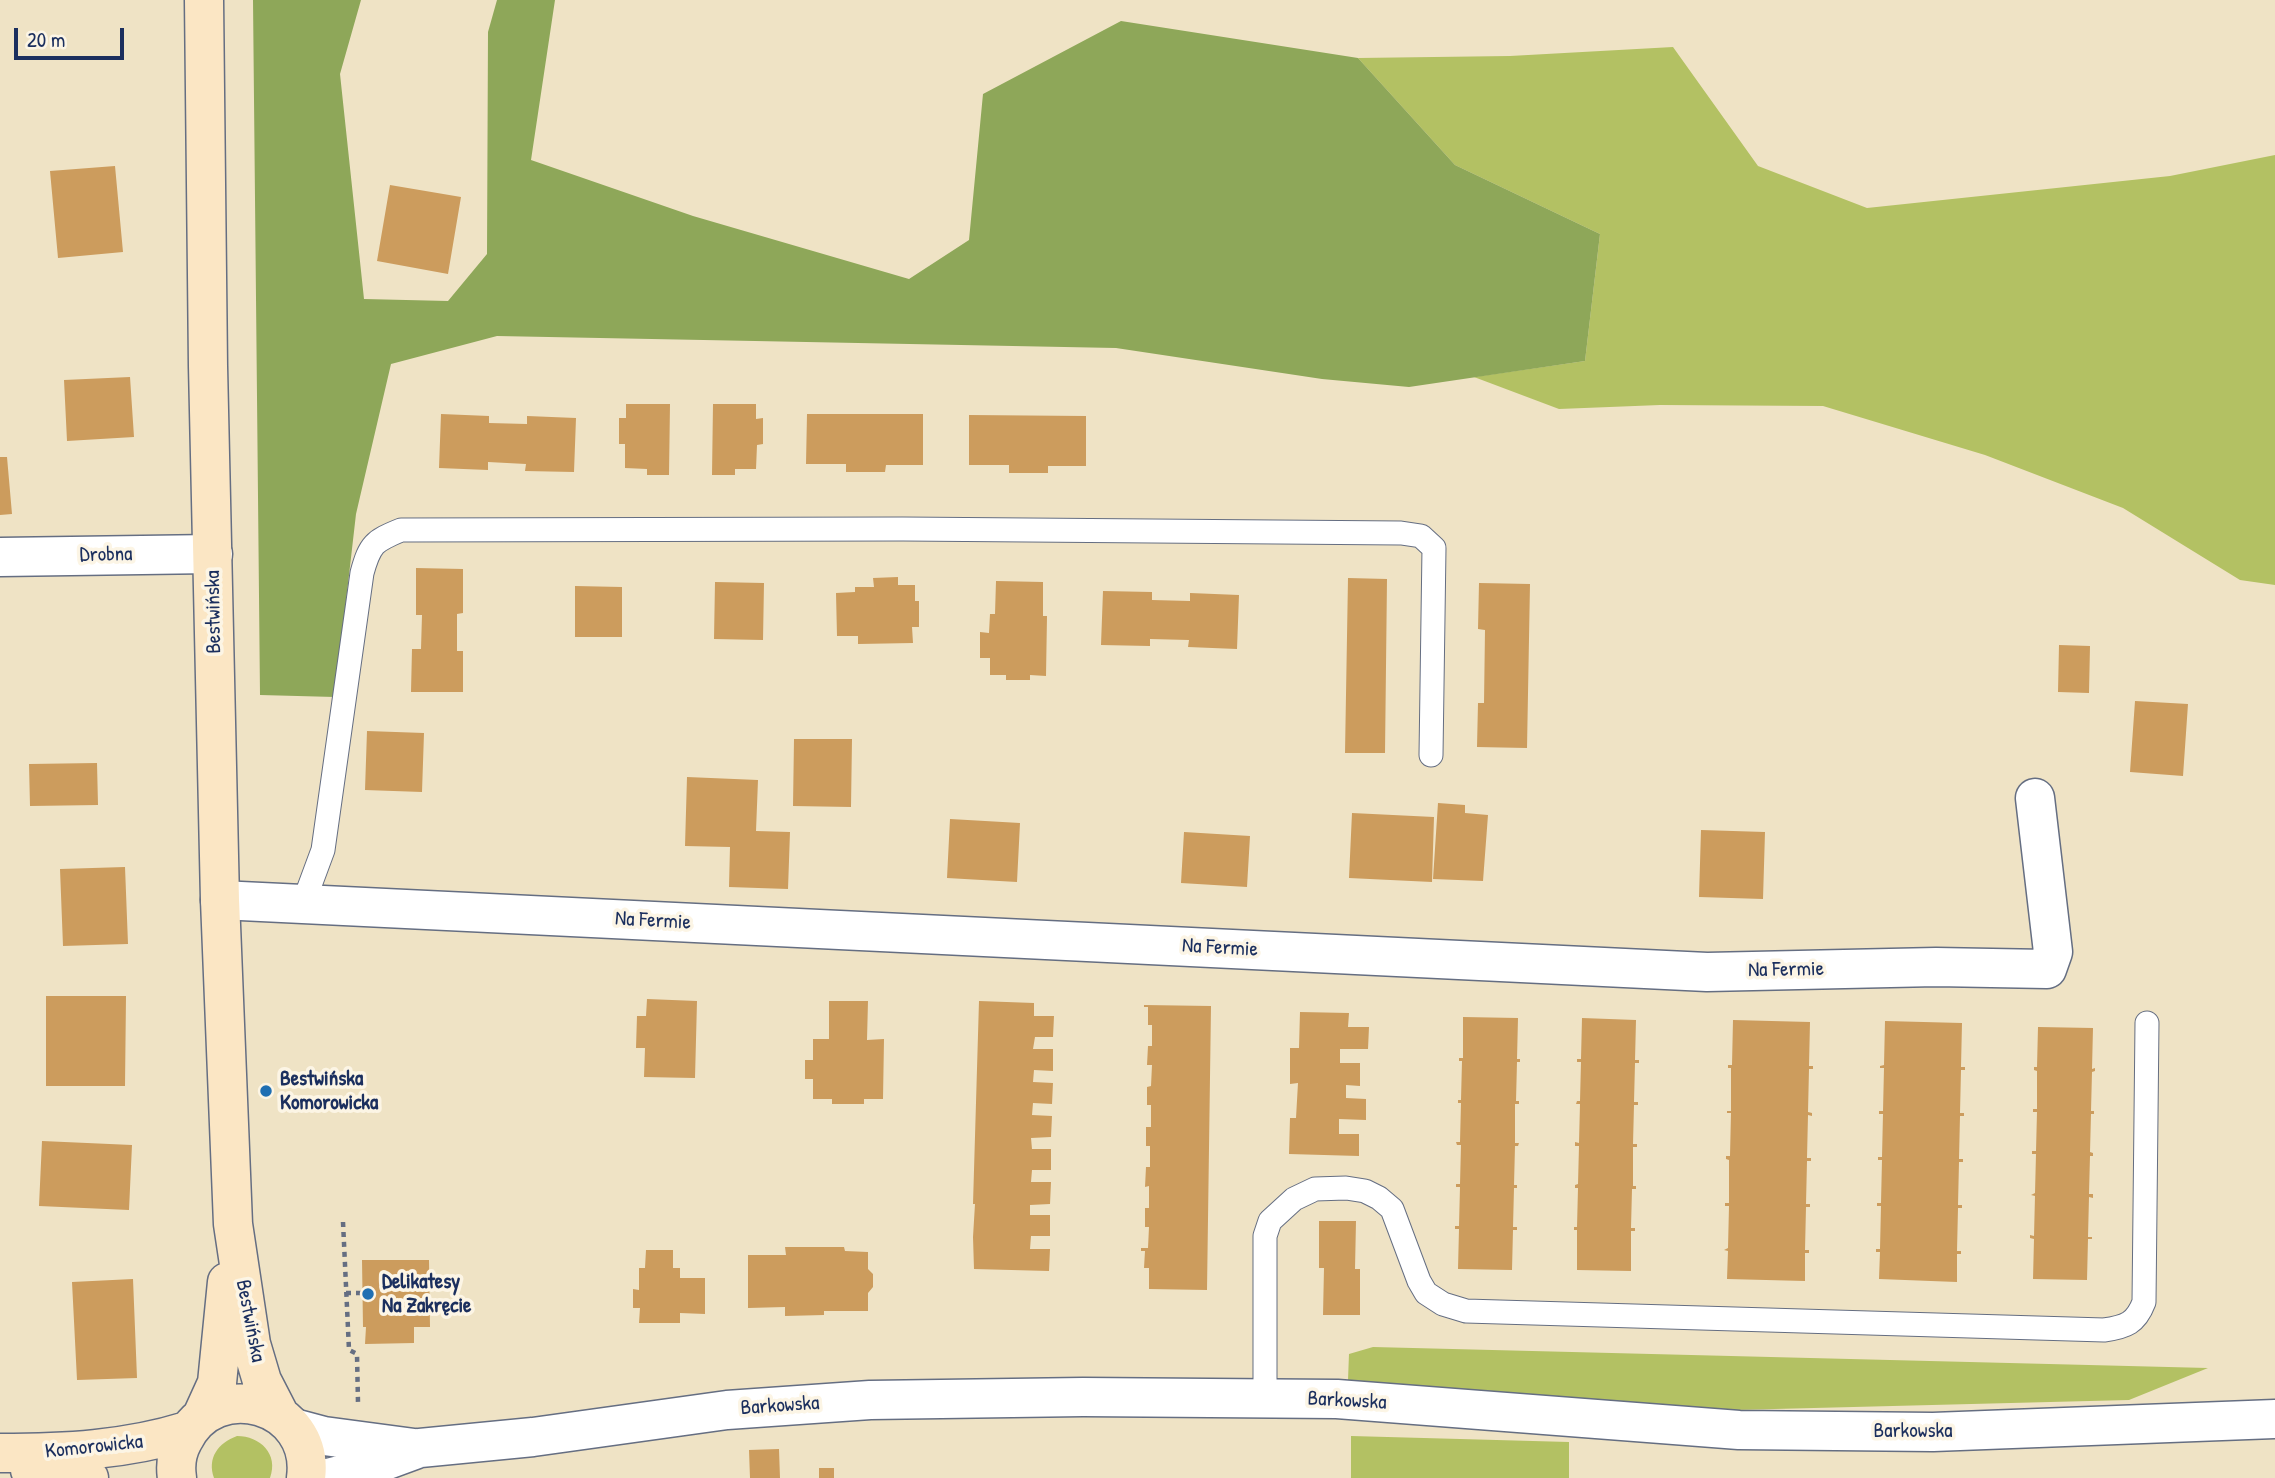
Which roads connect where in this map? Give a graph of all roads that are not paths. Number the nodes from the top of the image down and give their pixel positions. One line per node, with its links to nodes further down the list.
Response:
1 (204, 0): 2 (street, Bestwińska)
2 (213, 554): 3 (street, Drobna); 6 (street, Bestwińska)
3 (0, 557)
4 (1431, 755): 7 (lane)
5 (2035, 798): 7 (street, Na Fermie)
6 (220, 900): 7 (street, Na Fermie); 9 (street, Bestwińska)
7 (303, 904)
8 (2147, 1023): 10 (lane)
9 (233, 1224): 12 (street, Bestwińska); 13 (street, Bestwińska)
10 (1265, 1398): 11 (street, Barkowska); 14 (street, Barkowska)
11 (2275, 1419)
12 (286, 1421): 13 (street, Komorowicka); 14 (street, Barkowska); 19 (street, Bestwińska)
13 (195, 1424): 15 (street, Komorowicka); 18 (street, Bestwińska)
14 (420, 1448): 20 (street, Barkowska)
15 (0, 1453)
16 (0, 1464): 17 (street, Komorowicka)
17 (89, 1478)
18 (177, 1478)
19 (306, 1478)
20 (328, 1478)

